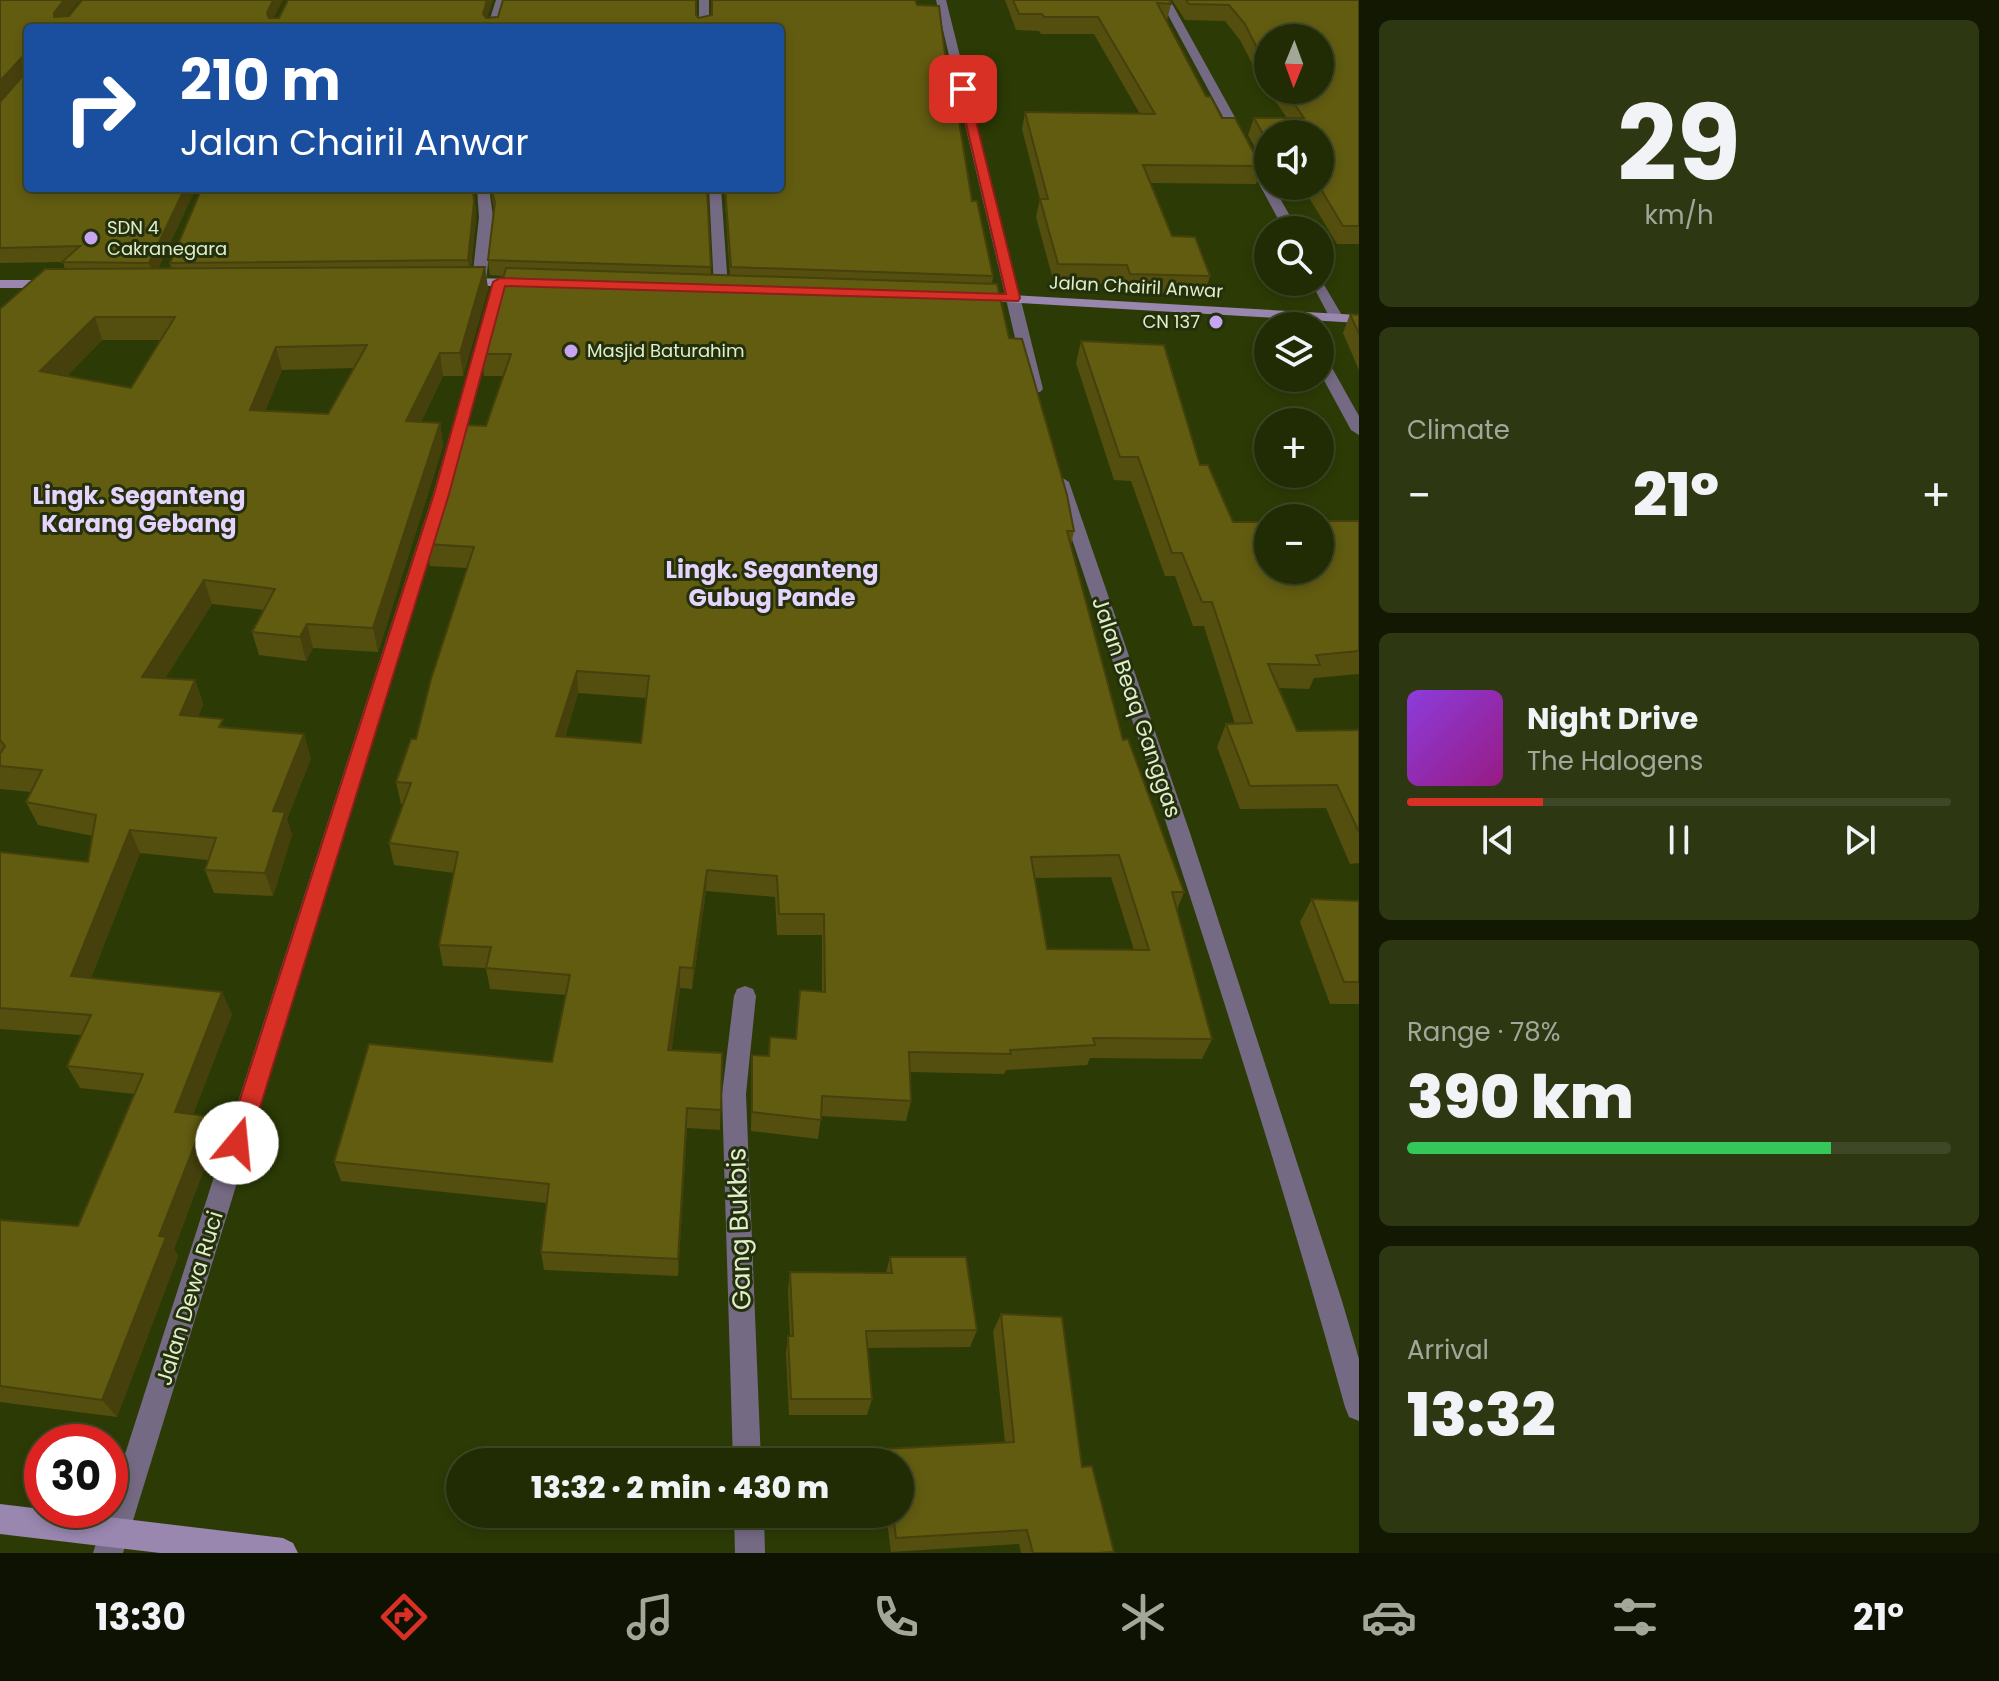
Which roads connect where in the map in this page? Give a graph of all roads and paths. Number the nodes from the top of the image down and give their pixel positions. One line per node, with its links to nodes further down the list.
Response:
1 (501, 0): 5 (street)
2 (704, 0): 6 (street)
3 (941, 0): 18 (street)
4 (1165, 0): 9 (street)
5 (493, 24)
6 (704, 24)
7 (483, 192): 11 (street, Jalan Dewa Ruci)
8 (716, 192): 15 (street)
9 (1283, 216)
10 (448, 282): 11 (street)
11 (490, 282): 12 (street); 31 (street, Jalan Dewa Ruci)
12 (547, 283)
13 (0, 284): 14 (street)
14 (73, 285)
15 (705, 288)
16 (1325, 296): 20 (street)
17 (967, 297): 18 (street, Jalan Chairil Anwar)
18 (1013, 298): 19 (street, Jalan Chairil Anwar); 23 (street)
19 (1254, 317)
20 (1336, 317): 21 (street, Jalan Chairil Anwar)
21 (1359, 319)
22 (1334, 384): 24 (street)
23 (1041, 411)
24 (1359, 430)
25 (1057, 467): 27 (street, Jalan Beaq Ganggas)
26 (745, 996): 28 (street, Gang Bukbis)
27 (1359, 1407)
28 (747, 1448)
29 (0, 1519): 31 (street)
30 (749, 1528): 33 (street)
31 (112, 1543): 32 (street)
32 (283, 1553)
33 (750, 1553)

